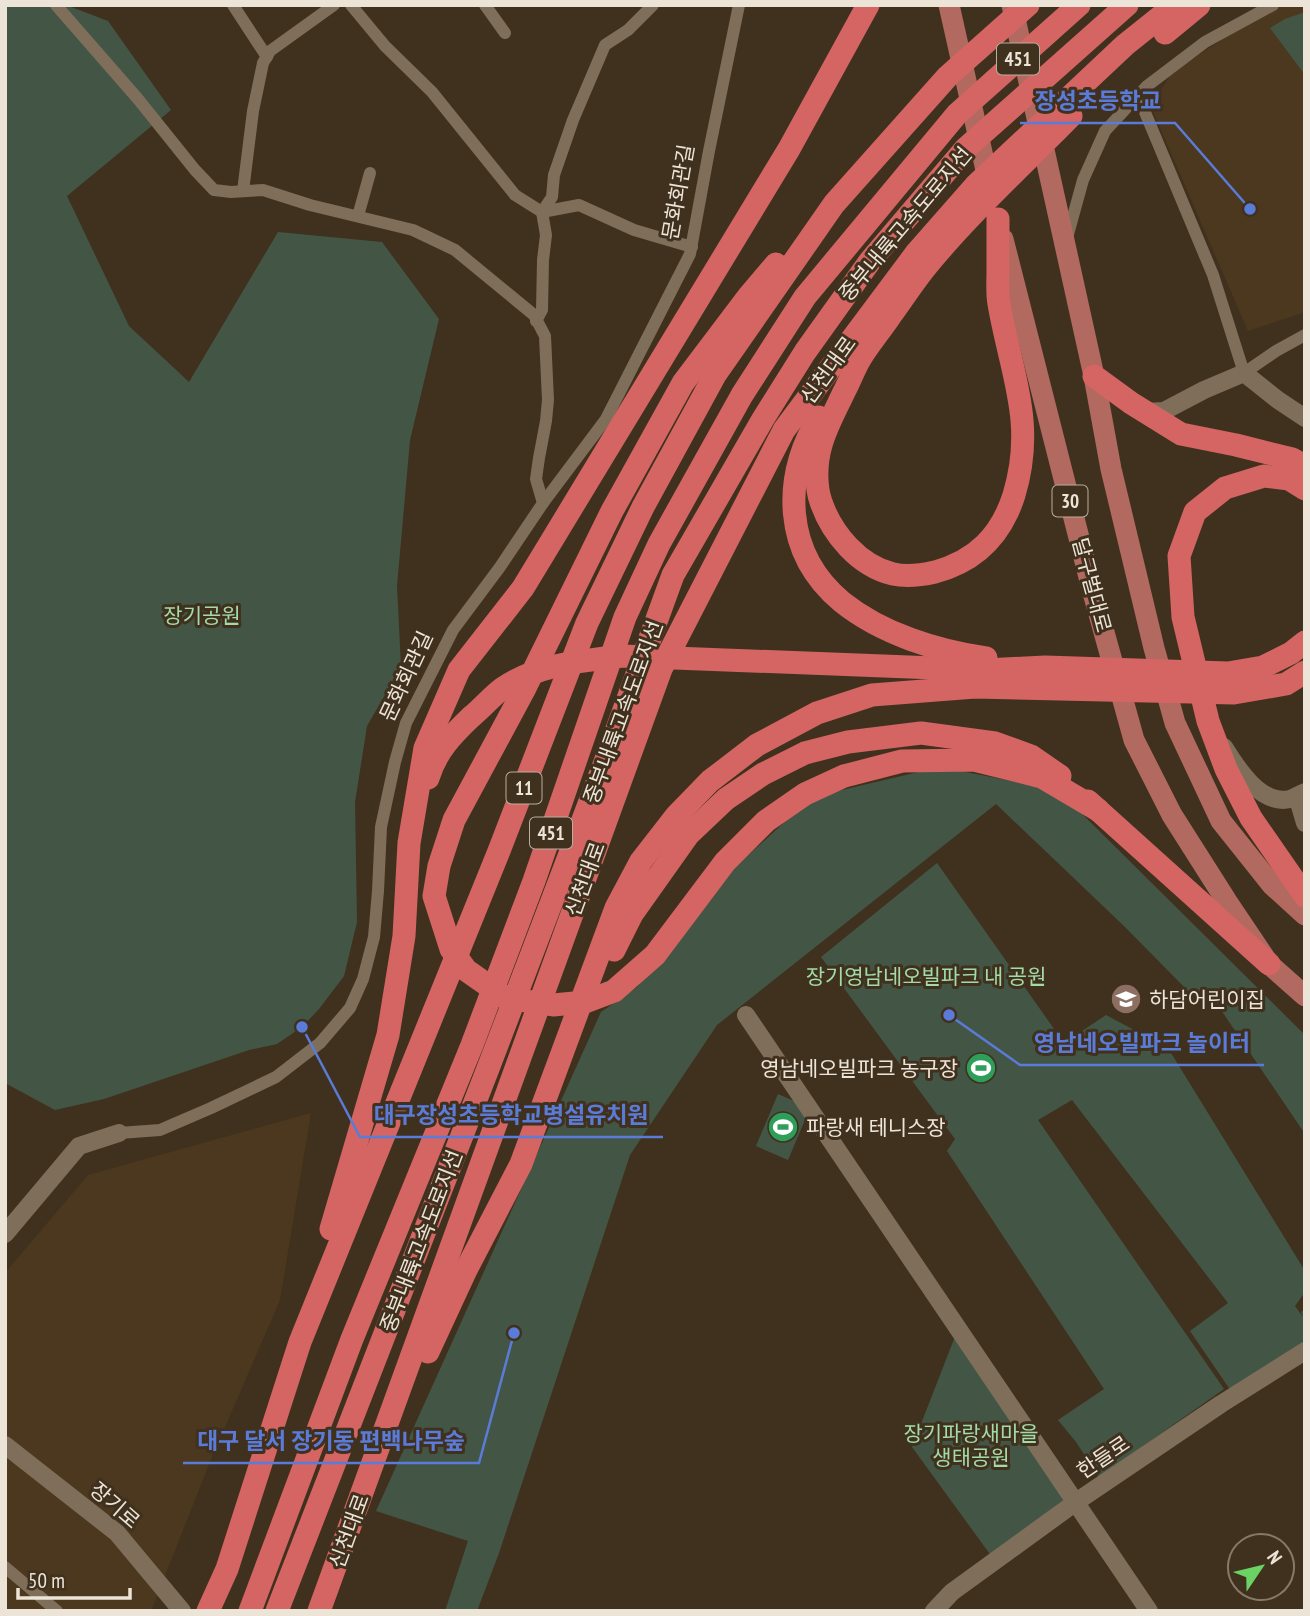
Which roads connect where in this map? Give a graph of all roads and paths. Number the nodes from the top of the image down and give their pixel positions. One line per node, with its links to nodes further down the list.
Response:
1 (57, 5): 21 (street)
2 (233, 5): 18 (street)
3 (334, 5): 18 (street)
4 (351, 5): 23 (street)
5 (653, 5): 23 (street)
6 (739, 5): 27 (street, 문화회관길)
7 (868, 5): 46 (highway)
8 (949, 5): 25 (main road, 달구벌대로 / 30)
9 (1012, 5): 26 (main road, 30)
10 (1028, 5): 22 (highway, 11)
11 (1079, 5): 64 (highway, 중부내륙고속도로지선 / 451)
12 (1175, 5): 58 (highway, 신천대로)
13 (1199, 5): 30 (highway)
14 (1273, 5): 19 (street)
15 (491, 8): 17 (street)
16 (1124, 8): 65 (highway, 중부내륙고속도로지선 / 451)
17 (505, 33)
18 (267, 57): 21 (street)
19 (1147, 86): 26 (street); 31 (street)
20 (370, 173): 24 (street)
21 (243, 191): 24 (street)
22 (834, 204): 44 (highway); 55 (highway, 11)
23 (541, 212): 27 (street); 28 (street)
24 (358, 216): 28 (street)
25 (998, 219): 30 (highway); 49 (main road, 달구벌대로 / 30)
26 (1065, 245): 32 (main road, 30)
27 (692, 247): 37 (street, 문화회관길)
28 (537, 321): 37 (street)
29 (1305, 335): 31 (street)
30 (861, 358): 40 (highway)
31 (1244, 373): 33 (street); 34 (street)
32 (1094, 376): 33 (highway); 48 (main road, 30)
33 (1145, 412): 35 (highway)
34 (1305, 418)
35 (1305, 466)
36 (1305, 489): 42 (highway)
37 (543, 503): 53 (street, 문화회관길)
38 (1305, 642): 41 (highway)
39 (1305, 672): 41 (highway)
40 (1046, 678): 41 (highway); 46 (highway); 52 (highway)
41 (1231, 683)
42 (1208, 721): 43 (street); 47 (highway)
43 (1305, 795): 45 (street)
44 (1098, 810): 49 (highway); 52 (highway)
45 (1305, 823)
46 (409, 843): 55 (highway)
47 (1305, 896)
48 (1305, 915)
49 (1269, 964): 50 (main road, 달구벌대로 / 30)
50 (1305, 996)
51 (746, 1016): 59 (street)
52 (557, 1066): 58 (highway)
53 (120, 1133): 54 (street, 문화회관길)
54 (5, 1234)
55 (300, 1342): 63 (highway, 11)
56 (1305, 1351): 59 (street, 한들로)
57 (5, 1445): 62 (street, 장기로)
58 (361, 1498): 66 (highway, 신천대로)
59 (1076, 1502): 67 (street, 한들로); 68 (street)
60 (5, 1567): 61 (street)
61 (57, 1611)
62 (182, 1611)
63 (208, 1611)
64 (250, 1611)
65 (277, 1611)
66 (319, 1611)
67 (934, 1611)
68 (1149, 1611)

